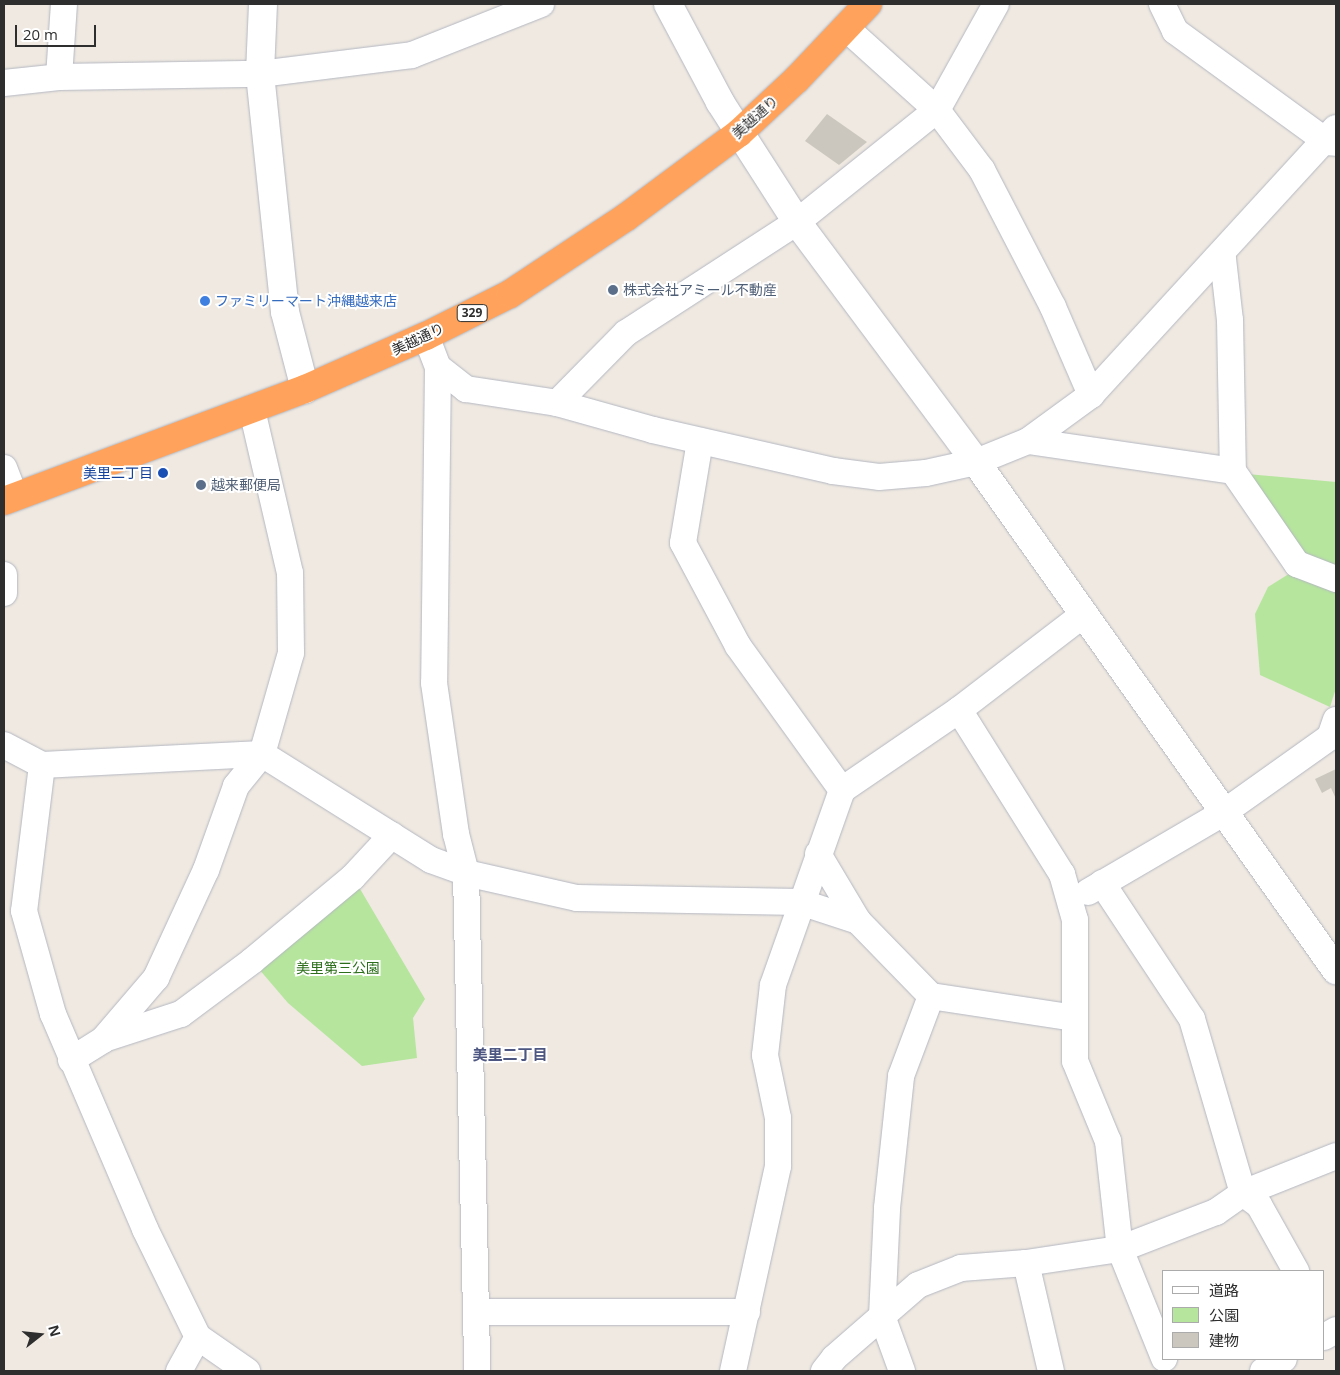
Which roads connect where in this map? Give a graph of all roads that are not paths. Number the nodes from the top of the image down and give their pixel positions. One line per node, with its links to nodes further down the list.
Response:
1 (64, 4): 10 (street)
2 (263, 4): 9 (street)
3 (541, 4): 9 (street)
4 (668, 4): 13 (street)
5 (868, 4): 8 (highway, 美越通り / 329)
6 (996, 4): 12 (street)
7 (1162, 4): 14 (street)
8 (847, 29): 12 (street); 13 (highway, 美越通り / 329)
9 (260, 74): 10 (street); 19 (street)
10 (59, 77): 11 (street)
11 (4, 83)
12 (936, 110): 15 (street); 20 (street)
13 (739, 134): 15 (street); 17 (highway, 美越通り / 329)
14 (1333, 138): 16 (street)
15 (797, 222): 21 (street); 25 (street)
16 (1216, 259): 20 (street); 27 (street)
17 (426, 336): 18 (street); 19 (highway, 美越通り / 329)
18 (438, 367): 21 (street); 42 (street)
19 (304, 390): 22 (highway, 美越通り / 329)
20 (1091, 395): 24 (street)
21 (557, 403): 23 (street)
22 (252, 410): 28 (highway, 美越通り / 329); 36 (street)
23 (700, 441): 25 (street); 38 (street)
24 (1028, 442): 25 (street); 27 (street)
25 (976, 462): 32 (street)
26 (4, 468): 28 (street)
27 (1233, 472): 30 (street)
28 (9, 499)
29 (4, 575): 31 (street)
30 (1336, 579)
31 (4, 594)
32 (1084, 614): 33 (street); 39 (street)
33 (958, 710): 38 (street); 45 (street)
34 (1336, 720): 39 (street)
35 (4, 745): 37 (street)
36 (262, 754): 37 (street); 40 (street); 51 (street)
37 (42, 764): 46 (street)
38 (842, 790): 41 (street)
39 (1223, 814): 43 (street); 48 (street)
40 (392, 835): 42 (street); 51 (street)
41 (818, 854): 44 (street); 47 (street)
42 (466, 874): 44 (street); 58 (street)
43 (1102, 883): 45 (street); 54 (street)
44 (800, 902): 47 (street); 59 (street)
45 (1071, 904): 50 (street)
46 (14, 912): 52 (street)
47 (858, 921): 49 (street)
48 (1336, 970)
49 (930, 996): 50 (street); 60 (street)
50 (1074, 1018): 55 (street)
51 (103, 1040): 52 (street)
52 (71, 1060): 61 (street)
53 (1336, 1156): 54 (street)
54 (1243, 1193): 55 (street); 57 (street)
55 (1120, 1248): 56 (street); 62 (street)
56 (1026, 1263): 60 (street); 70 (street)
57 (1295, 1270)
58 (476, 1312): 59 (street); 66 (street)
59 (747, 1312): 67 (street)
60 (882, 1316): 68 (street); 69 (street)
61 (198, 1337): 64 (street); 65 (street)
62 (1162, 1353)
63 (1282, 1360): 71 (street)
64 (179, 1371)
65 (247, 1371)
66 (477, 1371)
67 (733, 1371)
68 (824, 1371)
69 (902, 1371)
70 (1051, 1371)
71 (1264, 1371)

